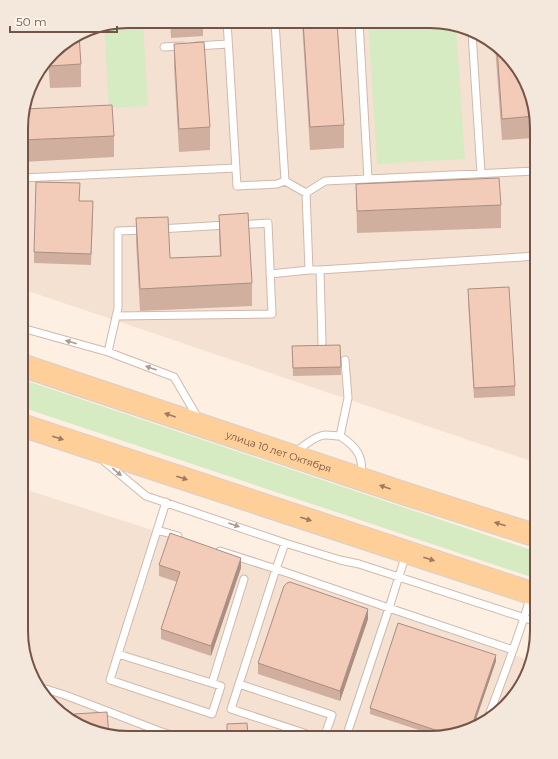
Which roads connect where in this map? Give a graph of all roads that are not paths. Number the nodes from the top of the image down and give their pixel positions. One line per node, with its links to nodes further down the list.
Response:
1 (227, 28): 5 (lane)
2 (275, 28): 12 (lane)
3 (359, 28): 11 (lane)
4 (472, 37): 9 (lane)
5 (228, 44): 6 (lane); 7 (lane)
6 (164, 47)
7 (236, 168): 10 (lane); 12 (lane)
8 (530, 171): 9 (lane)
9 (481, 173): 11 (lane)
10 (28, 178)
11 (368, 179): 13 (lane)
12 (285, 181): 13 (lane)
13 (306, 193): 15 (lane)
14 (530, 256): 16 (lane)
15 (309, 270): 16 (lane); 17 (lane)
16 (320, 270): 20 (lane)
17 (270, 274): 18 (lane); 18 (lane)
18 (116, 316): 21 (lane)
19 (28, 330): 21 (lane, one-way to 19)
20 (322, 343)
21 (108, 352): 24 (lane, one-way to 21)
22 (345, 360): 26 (lane)
23 (28, 367): 24 (main road, улица 10 лет Октября, one-way to 23)
24 (202, 426): 28 (main road, улица 10 лет Октября)
25 (28, 427): 27 (main road, one-way to 27)
26 (340, 436): 28 (lane); 29 (lane)
27 (87, 447): 30 (lane, one-way to 30); 36 (main road, one-way to 36)
28 (292, 456): 29 (main road, улица 10 лет Октября)
29 (361, 479): 32 (main road, улица 10 лет Октября, one-way to 29)
30 (166, 502): 31 (lane); 34 (lane, one-way to 34)
31 (157, 530): 33 (lane); 46 (lane)
32 (530, 534)
33 (187, 540)
34 (285, 543): 37 (lane); 38 (lane)
35 (217, 550): 37 (lane)
36 (407, 552): 38 (lane); 40 (main road, one-way to 40)
37 (276, 570): 42 (lane); 48 (lane)
38 (399, 577): 42 (lane); 43 (lane)
39 (244, 579): 47 (lane)
40 (530, 593)
41 (530, 604): 43 (lane)
42 (389, 608): 45 (lane); 54 (lane)
43 (524, 619): 44 (lane); 45 (lane)
44 (530, 620)
45 (513, 650): 50 (lane)
46 (118, 654): 47 (lane); 47 (lane)
47 (212, 683)
48 (239, 684): 52 (lane); 53 (lane)
49 (47, 689): 51 (lane)
50 (491, 710)
51 (151, 731)
52 (297, 731)
53 (327, 731)
54 (348, 731)

